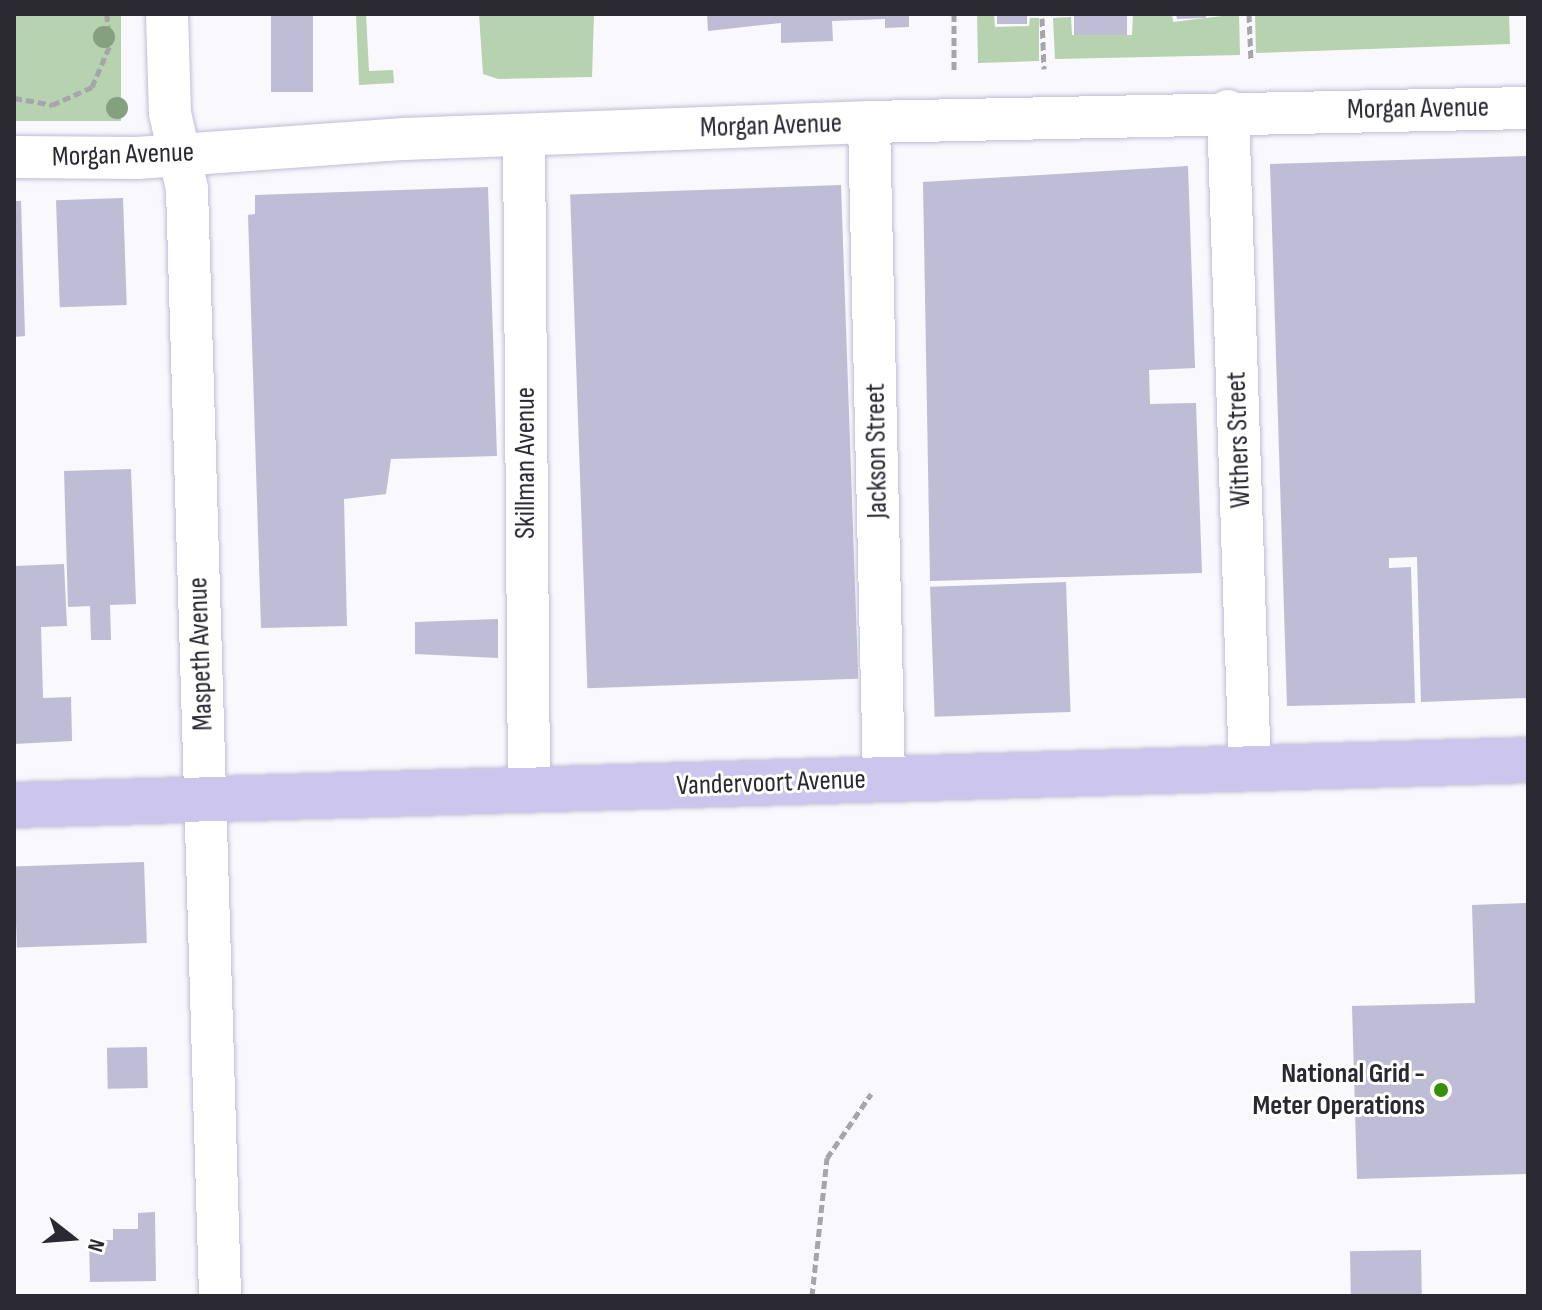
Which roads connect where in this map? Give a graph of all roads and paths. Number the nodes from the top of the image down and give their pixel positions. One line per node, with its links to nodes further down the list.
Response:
1 (107, 14): 9 (path)
2 (167, 14): 14 (street, Maspeth Avenue)
3 (954, 14): 8 (path)
4 (1249, 14): 6 (path)
5 (1042, 18): 7 (path)
6 (1251, 61)
7 (1044, 69)
8 (954, 71)
9 (14, 98)
10 (1528, 108): 11 (street, Morgan Avenue)
11 (1228, 111): 12 (street, Morgan Avenue); 17 (street, Withers Street)
12 (869, 122): 13 (street, Morgan Avenue); 18 (street, Jackson Street)
13 (524, 135): 14 (street, Morgan Avenue); 19 (street, Skillman Avenue)
14 (180, 154): 15 (street, Morgan Avenue); 20 (street, Maspeth Avenue)
15 (14, 157)
16 (1528, 760): 17 (main road, Vandervoort Avenue)
17 (1250, 769): 18 (main road, Vandervoort Avenue)
18 (884, 780): 19 (main road, Vandervoort Avenue)
19 (529, 790): 20 (main road, Vandervoort Avenue)
20 (205, 800): 21 (main road, Vandervoort Avenue); 23 (street, Maspeth Avenue)
21 (14, 805)
22 (871, 1094): 24 (path)
23 (220, 1296)
24 (812, 1296)

